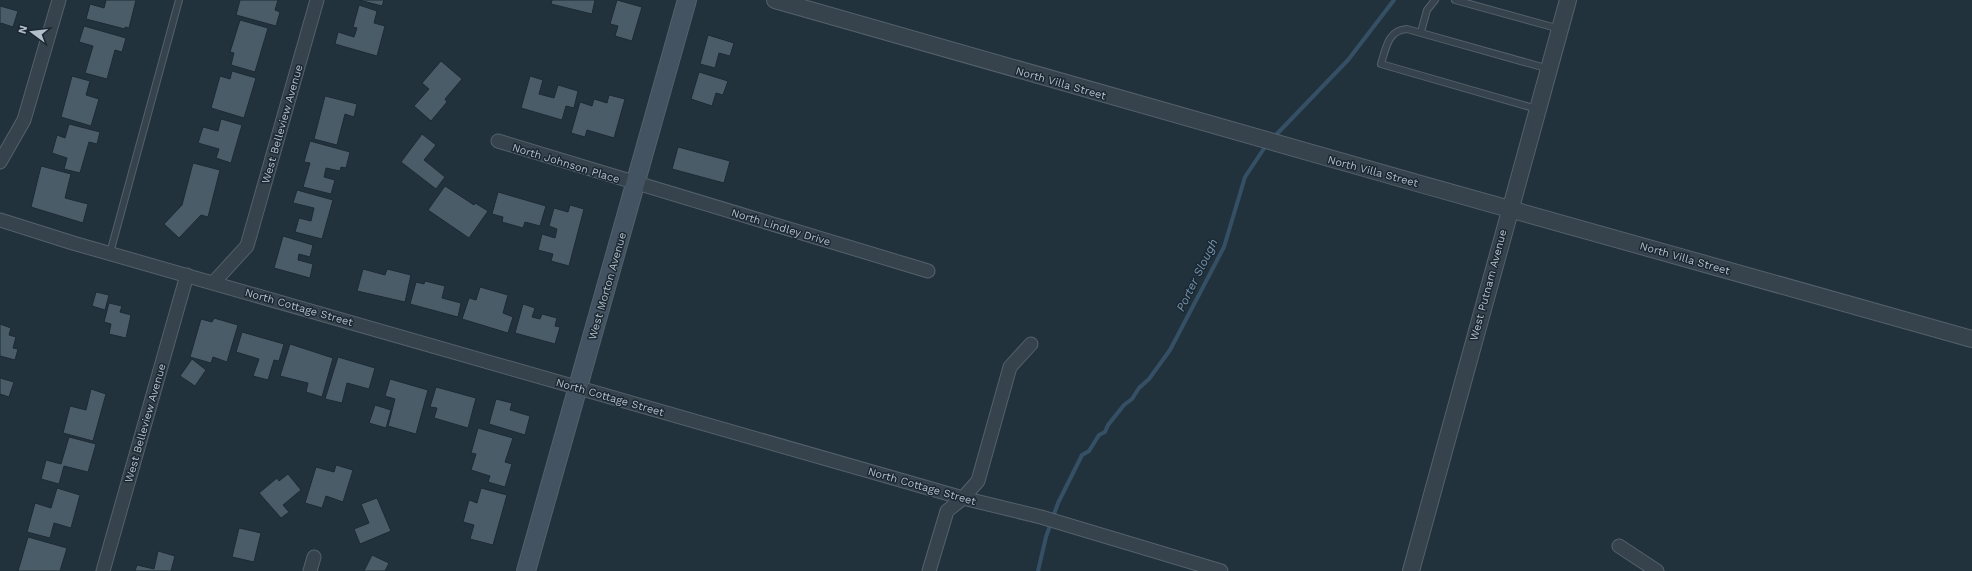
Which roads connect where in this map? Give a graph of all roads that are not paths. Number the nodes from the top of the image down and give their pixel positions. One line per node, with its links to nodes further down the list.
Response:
1 (59, 0): 15 (street)
2 (179, 0): 19 (lane)
3 (317, 0): 22 (street, West Belleview Avenue)
4 (687, 0): 16 (main road, West Morton Avenue)
5 (775, 0): 9 (street, North Villa Street)
6 (1435, 0): 11 (lane)
7 (1455, 0): 10 (lane)
8 (1568, 0): 10 (street, West Putnam Avenue)
9 (796, 3): 17 (street, North Villa Street)
10 (1560, 29): 12 (street, West Putnam Avenue)
11 (1421, 32): 12 (lane); 13 (lane)
12 (1549, 69): 13 (street, West Putnam Avenue)
13 (1538, 109): 17 (street, West Putnam Avenue)
14 (498, 141): 16 (street, North Johnson Place)
15 (0, 162)
16 (635, 184): 20 (street, North Lindley Drive); 25 (main road, West Morton Avenue)
17 (1509, 208): 23 (street, North Villa Street); 35 (street, West Putnam Avenue)
18 (0, 220): 19 (street, North Cottage Street)
19 (110, 253): 21 (street, North Cottage Street)
20 (928, 271)
21 (187, 275): 22 (street, North Cottage Street); 30 (street, West Belleview Avenue)
22 (214, 282): 25 (street, North Cottage Street)
23 (1972, 339)
24 (1031, 344): 26 (street)
25 (578, 388): 26 (street, North Cottage Street); 32 (main road, West Morton Avenue)
26 (963, 498): 29 (street, North Cottage Street); 33 (street)
27 (1619, 546): 36 (street)
28 (314, 557): 31 (street)
29 (1201, 568): 34 (street, North Cottage Street)
30 (103, 571)
31 (310, 571)
32 (526, 571)
33 (929, 571)
34 (1221, 571)
35 (1411, 571)
36 (1657, 571)

